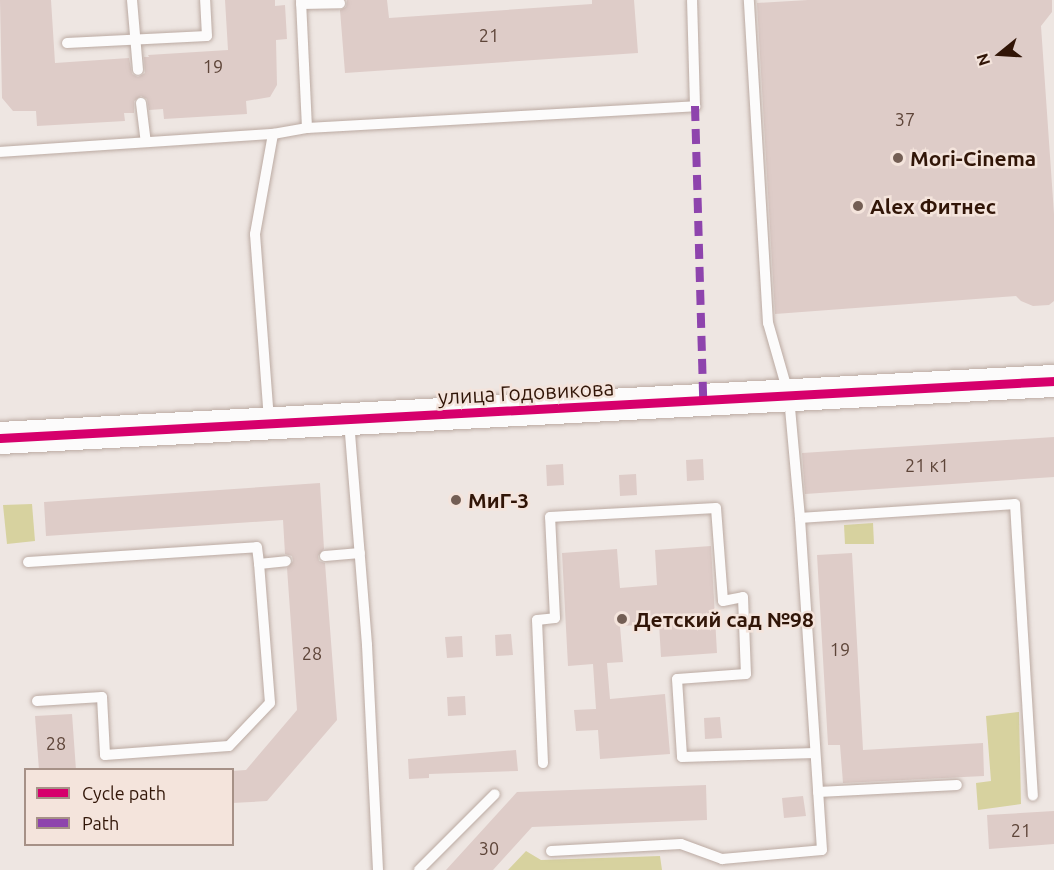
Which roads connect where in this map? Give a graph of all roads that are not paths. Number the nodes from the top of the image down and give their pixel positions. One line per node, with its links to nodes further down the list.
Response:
1 (132, 0): 7 (lane)
2 (205, 0): 7 (lane)
3 (692, 0): 11 (lane)
4 (748, 0): 16 (lane)
5 (301, 2): 6 (lane); 11 (lane)
6 (340, 3)
7 (135, 39): 8 (lane); 9 (lane)
8 (67, 43)
9 (138, 70)
10 (141, 103): 13 (lane)
11 (307, 128): 12 (lane)
12 (273, 134): 13 (lane); 18 (lane)
13 (146, 141): 14 (lane)
14 (0, 152)
15 (1054, 381): 16 (street, улица Годовикова)
16 (789, 396): 17 (street, улица Годовикова); 20 (lane)
17 (349, 419): 18 (street, улица Годовикова); 21 (lane)
18 (269, 423): 19 (street, улица Годовикова)
19 (0, 438)
20 (800, 518): 27 (lane); 32 (lane)
21 (360, 554): 22 (lane); 35 (lane)
22 (325, 556)
23 (286, 561): 25 (lane)
24 (28, 562): 25 (lane)
25 (259, 564): 26 (lane)
26 (37, 701)
27 (815, 753): 28 (lane); 30 (lane)
28 (543, 763)
29 (957, 785): 30 (lane)
30 (818, 792): 34 (lane)
31 (495, 795): 36 (lane)
32 (1033, 795)
33 (551, 850): 34 (lane)
34 (722, 864)
35 (378, 870)
36 (418, 870)

